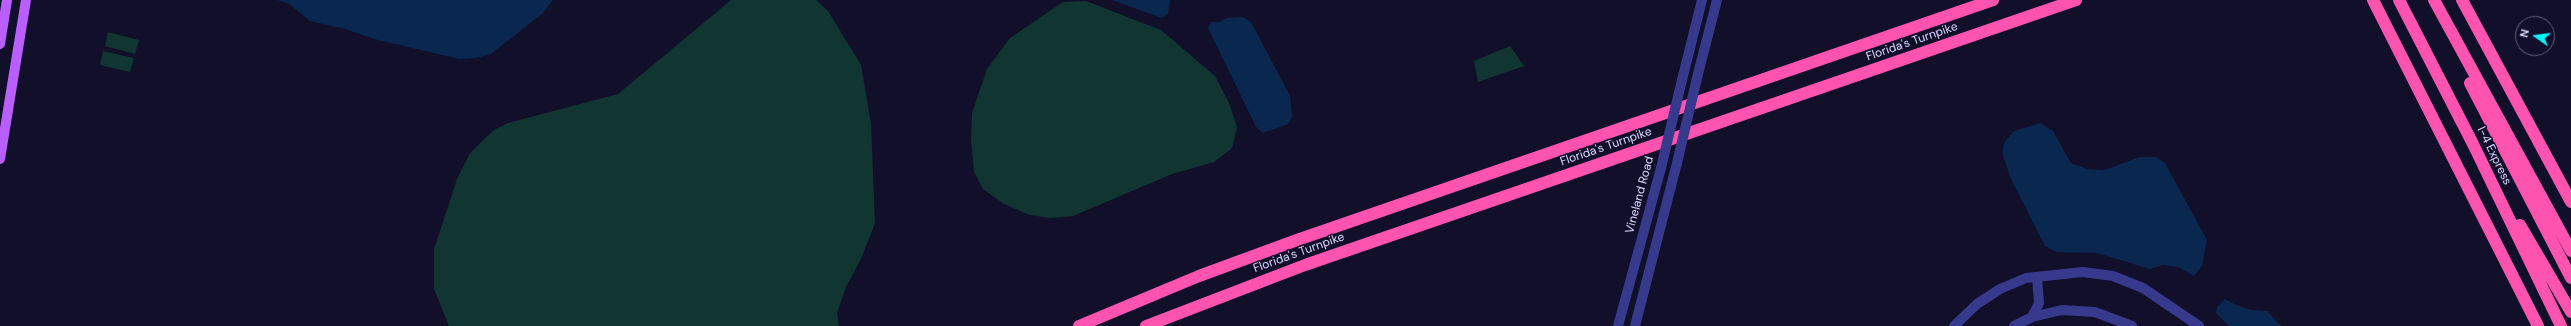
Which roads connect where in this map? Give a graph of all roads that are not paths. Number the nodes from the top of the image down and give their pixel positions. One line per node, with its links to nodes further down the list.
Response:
1 (7, 0): 14 (main road)
2 (26, 0): 15 (main road)
3 (1702, 0): 27 (street, Vineland Road, bridge)
4 (1717, 0): 28 (street, bridge)
5 (1982, 0): 12 (highway)
6 (1993, 0): 12 (highway, Florida's Turnpike)
7 (2076, 0): 26 (highway, Florida's Turnpike)
8 (2373, 0): 33 (highway)
9 (2399, 0): 16 (highway, I-4 Express)
10 (2434, 0): 13 (highway, I-4 Express)
11 (2462, 0): 18 (highway)
12 (1959, 12): 25 (highway, Florida's Turnpike)
13 (2447, 24): 19 (highway, I-4 Express); 21 (highway)
14 (0, 44)
15 (5, 105): 17 (main road)
16 (2473, 144): 22 (highway); 34 (highway, I-4 Express)
17 (0, 159)
18 (2571, 202)
19 (2571, 251)
20 (2037, 276): 23 (street); 24 (street); 29 (street)
21 (2571, 278)
22 (2571, 312)
23 (2032, 317): 30 (street); 31 (street)
24 (2188, 323): 32 (street)
25 (1079, 326)
26 (1146, 326)
27 (1618, 326)
28 (1635, 326)
29 (1954, 326)
30 (2014, 326)
31 (2132, 326)
32 (2199, 326)
33 (2538, 326)
34 (2562, 326)

